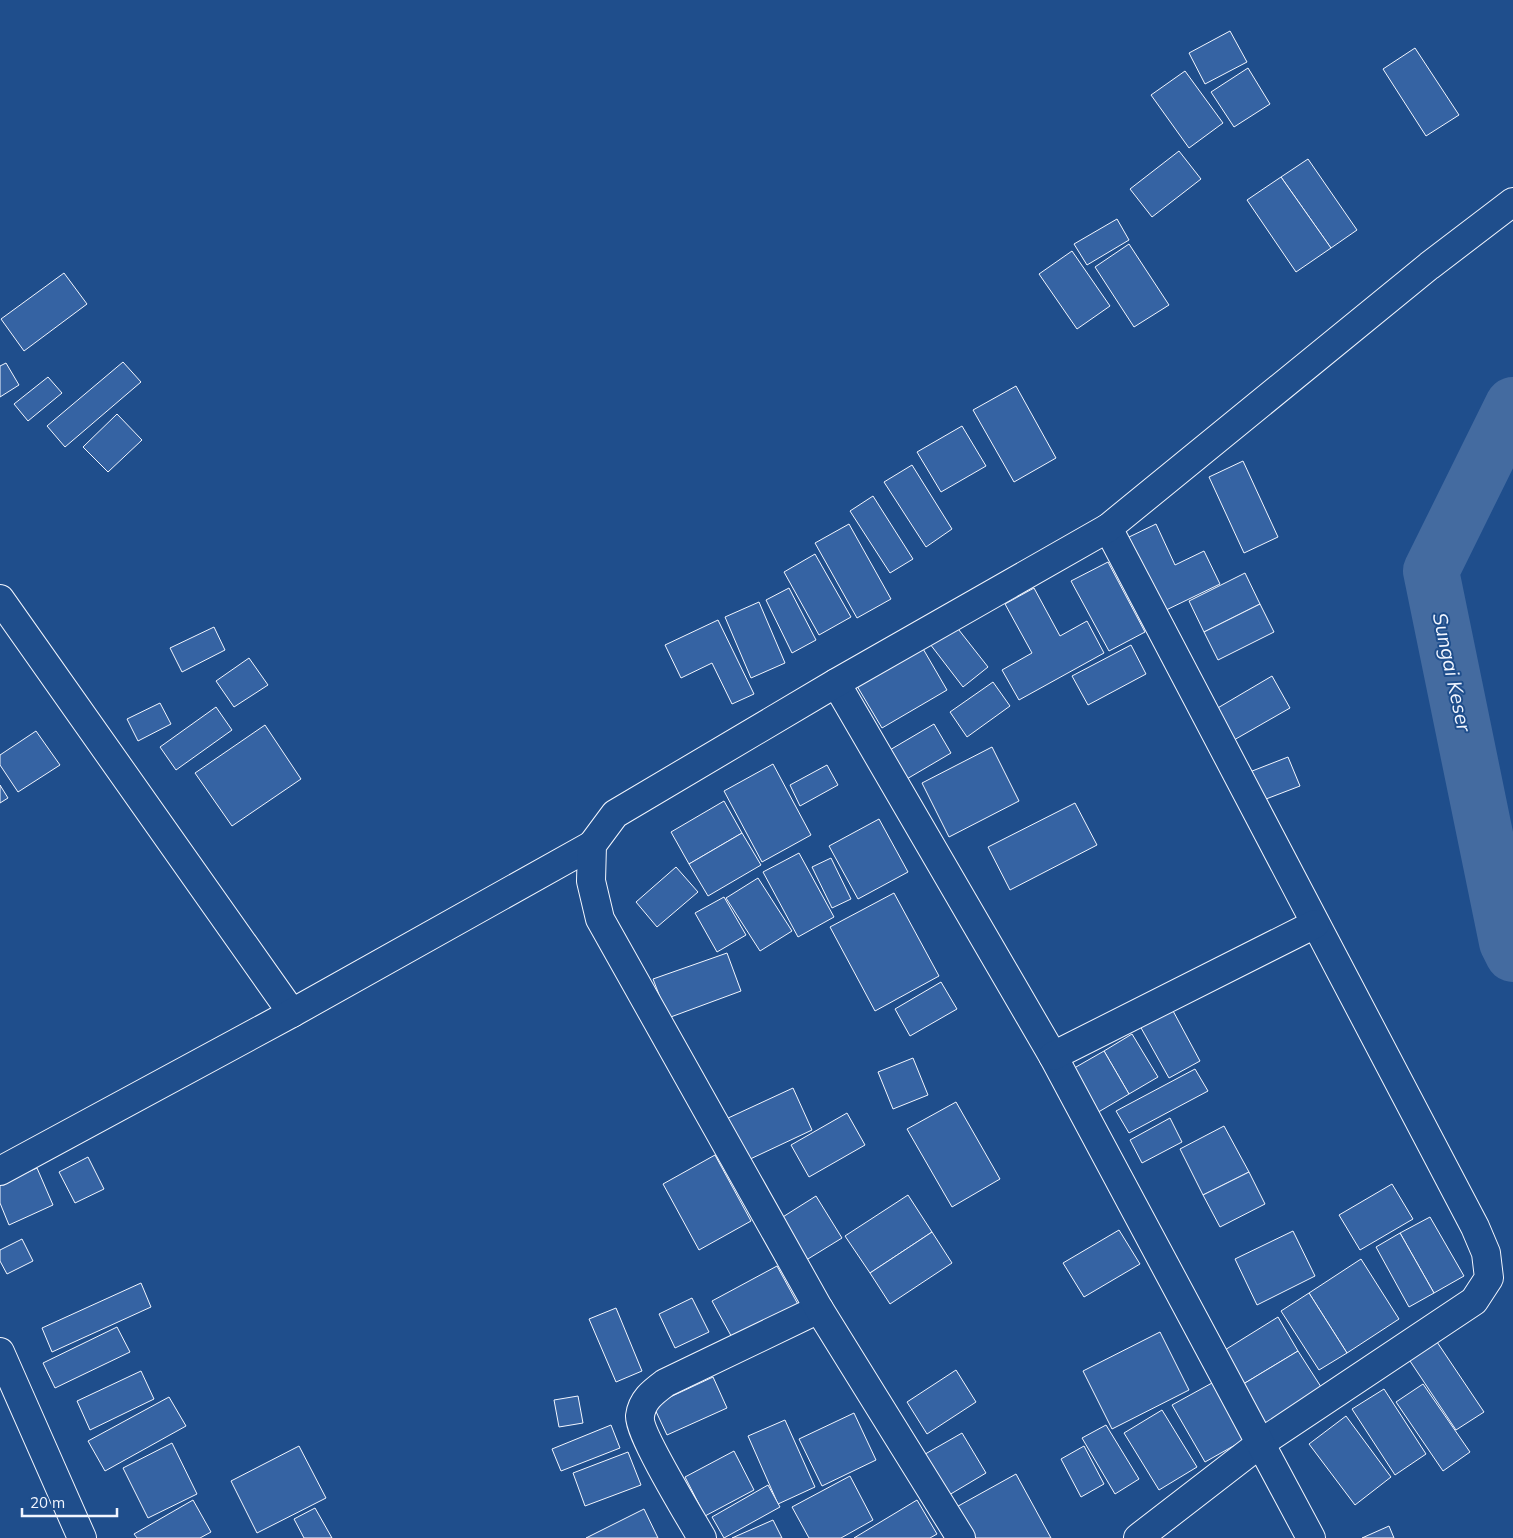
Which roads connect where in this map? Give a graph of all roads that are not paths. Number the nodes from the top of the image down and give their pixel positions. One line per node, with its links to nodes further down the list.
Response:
1 (1513, 202): 2 (street)
2 (1108, 528): 4 (street); 6 (street)
3 (0, 599): 7 (street)
4 (836, 683): 5 (street); 8 (street)
5 (592, 845): 7 (street); 10 (street)
6 (1315, 924): 8 (street); 12 (street)
7 (292, 1014): 9 (street)
8 (1053, 1056): 12 (street)
9 (0, 1171)
10 (819, 1308): 14 (street); 15 (street)
11 (0, 1352): 13 (street)
12 (1261, 1444): 16 (street); 17 (street)
13 (82, 1538)
14 (702, 1538)
15 (961, 1538)
16 (1138, 1538)
17 (1311, 1538)

